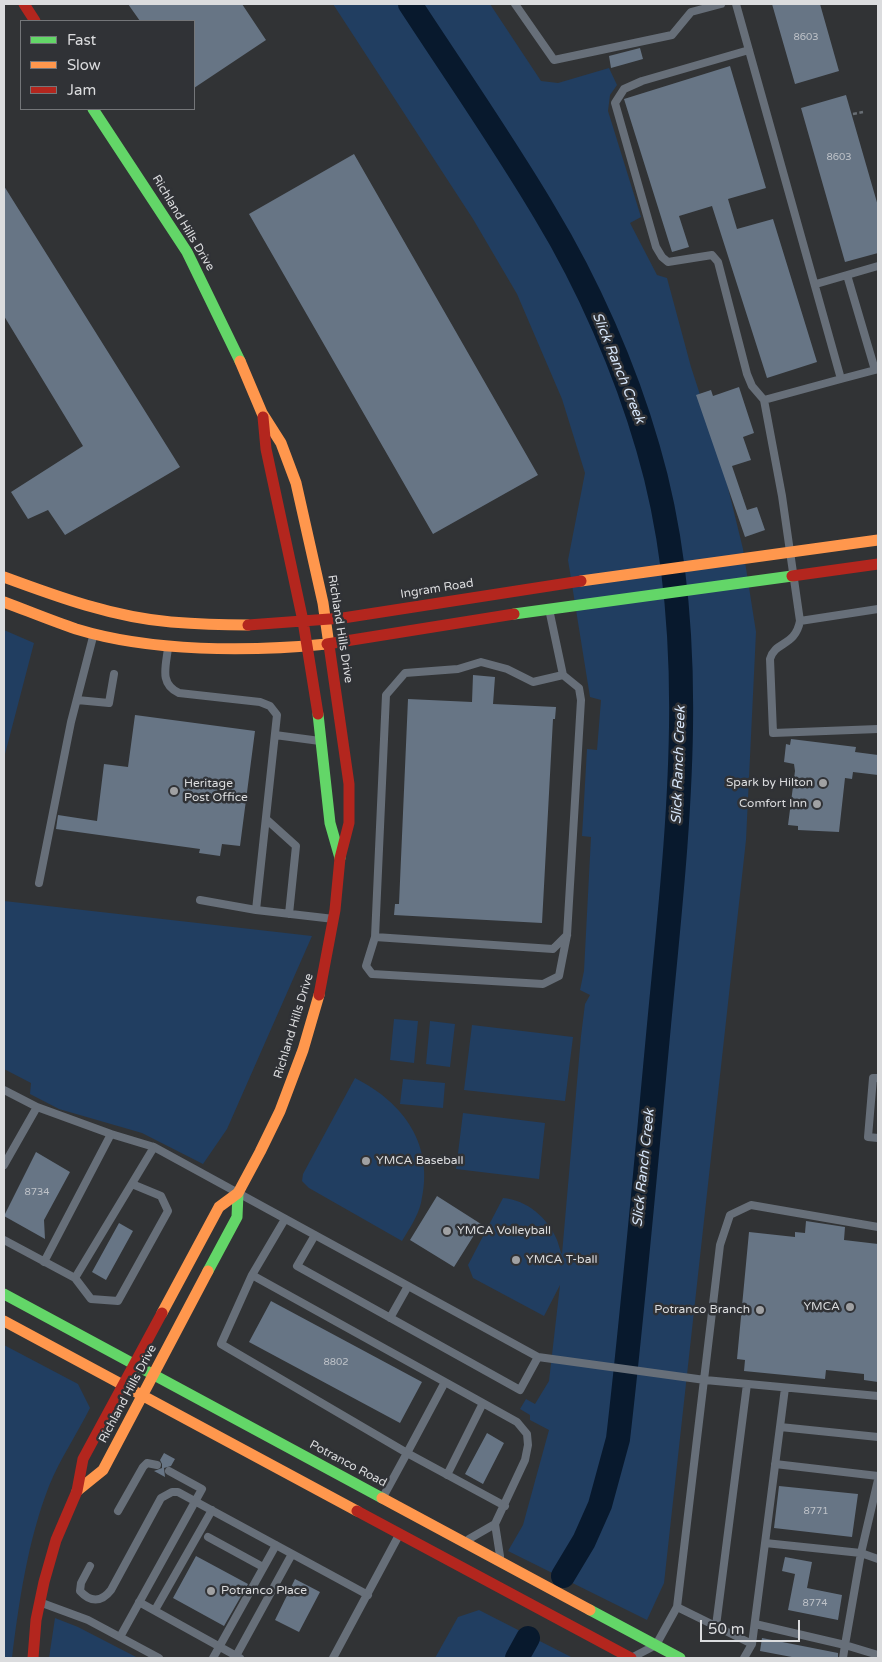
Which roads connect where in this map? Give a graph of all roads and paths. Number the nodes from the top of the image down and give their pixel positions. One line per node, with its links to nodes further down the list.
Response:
1 (24, 4): 6 (main road)
2 (515, 4): 5 (lane)
3 (721, 4): 5 (lane)
4 (736, 4): 7 (lane)
5 (690, 8)
6 (35, 20)
7 (749, 50): 13 (lane); 15 (lane)
8 (94, 110): 16 (main road, Richland Hills Drive)
9 (863, 112): 10 (path)
10 (853, 114)
11 (878, 266): 12 (lane)
12 (847, 275): 13 (lane); 14 (lane)
13 (816, 284): 14 (lane)
14 (840, 379): 15 (lane)
15 (764, 400): 18 (lane)
16 (262, 413): 26 (main road, Richland Hills Drive); 28 (main road, Richland Hills Drive)
17 (878, 540): 18 (main road, Ingram Road)
18 (790, 552): 20 (lane); 22 (main road, Ingram Road)
19 (878, 564): 20 (main road, Ingram Road)
20 (793, 574): 24 (main road, Ingram Road); 29 (lane)
21 (4, 577): 27 (main road, Ingram Road)
22 (546, 586): 24 (main road); 26 (main road, Ingram Road)
23 (4, 602): 27 (main road, Ingram Road)
24 (549, 609): 30 (main road, Ingram Road); 34 (lane)
25 (878, 609): 29 (lane)
26 (325, 620): 28 (main road, Ingram Road); 30 (main road, Richland Hills Drive)
27 (97, 621): 28 (main road, Ingram Road); 31 (main road, Ingram Road); 35 (lane)
28 (303, 621): 32 (main road, Richland Hills Drive)
29 (800, 621): 36 (lane)
30 (328, 644): 32 (main road, Ingram Road); 40 (main road, Richland Hills Drive)
31 (168, 646): 32 (main road, Ingram Road); 37 (lane)
32 (307, 647): 38 (main road, Richland Hills Drive)
33 (114, 674): 35 (lane)
34 (563, 675): 46 (lane); 47 (lane)
35 (77, 700): 41 (lane)
36 (878, 729)
37 (275, 735): 38 (lane); 39 (lane)
38 (322, 741): 40 (main road, Richland Hills Drive)
39 (266, 818): 43 (lane); 44 (lane)
40 (340, 858): 45 (main road, Richland Hills Drive)
41 (39, 883)
42 (200, 900): 43 (lane)
43 (256, 910): 44 (lane)
44 (289, 914): 45 (lane)
45 (334, 919): 57 (main road, Richland Hills Drive)
46 (567, 935): 47 (lane); 47 (lane)
47 (375, 937)
48 (878, 1078): 51 (lane)
49 (4, 1090): 50 (lane)
50 (37, 1107): 52 (lane); 55 (lane)
51 (874, 1112): 53 (lane)
52 (111, 1134): 54 (lane); 62 (lane)
53 (878, 1138)
54 (154, 1147): 56 (lane); 57 (lane)
55 (4, 1165)
56 (132, 1184): 64 (lane); 64 (lane)
57 (238, 1192): 58 (lane); 70 (main road, Richland Hills Drive); 71 (main road, Richland Hills Drive)
58 (285, 1218): 60 (lane); 63 (lane)
59 (878, 1227): 72 (lane)
60 (315, 1235): 65 (lane); 67 (lane)
61 (4, 1240): 62 (lane)
62 (44, 1262): 64 (lane)
63 (252, 1275): 73 (lane); 82 (lane)
64 (75, 1278)
65 (408, 1286): 67 (lane); 69 (lane)
66 (4, 1294): 70 (main road, Potranco Road)
67 (390, 1318): 69 (lane)
68 (4, 1321): 75 (main road)
69 (538, 1357): 72 (lane)
70 (134, 1365): 71 (main road, Potranco Road); 75 (main road, Richland Hills Drive)
71 (153, 1375): 77 (main road, Richland Hills Drive); 90 (main road, Potranco Road)
72 (704, 1380): 74 (lane); 110 (lane)
73 (445, 1382): 79 (lane); 82 (lane)
74 (747, 1384): 76 (lane); 113 (lane)
75 (122, 1385): 77 (main road); 89 (main road, Richland Hills Drive)
76 (785, 1388): 78 (lane); 80 (lane)
77 (142, 1396): 89 (main road, Richland Hills Drive); 96 (main road)
78 (878, 1396)
79 (483, 1403): 86 (lane); 92 (lane)
80 (780, 1426): 81 (lane); 83 (lane)
81 (878, 1437)
82 (406, 1452): 86 (lane); 90 (lane)
83 (776, 1464): 87 (lane); 99 (lane)
84 (157, 1465): 94 (lane)
85 (169, 1471): 91 (lane)
86 (447, 1475): 92 (lane)
87 (878, 1476)
88 (878, 1480): 101 (lane)
89 (78, 1491): 108 (main road, Richland Hills Drive)
90 (382, 1498): 98 (main road, Potranco Road)
91 (195, 1502): 93 (lane); 105 (lane); 109 (lane)
92 (505, 1506): 95 (lane)
93 (212, 1510): 100 (lane); 111 (lane)
94 (118, 1511)
95 (496, 1524): 98 (lane); 104 (lane)
96 (400, 1534): 107 (lane); 125 (main road)
97 (208, 1537): 106 (lane)
98 (463, 1542): 104 (main road, Potranco Road)
99 (765, 1543): 101 (lane); 112 (lane)
100 (276, 1545): 102 (lane); 106 (lane)
101 (861, 1553): 103 (lane); 117 (lane)
102 (292, 1554): 107 (lane); 120 (lane)
103 (878, 1559)
104 (502, 1562): 116 (main road, Potranco Road)
105 (90, 1566)
106 (263, 1567): 118 (lane)
107 (368, 1595): 124 (lane)
108 (40, 1602): 114 (lane); 121 (main road, Richland Hills Drive)
109 (140, 1602): 111 (lane); 114 (lane)
110 (677, 1607): 113 (lane); 116 (lane)
111 (155, 1610): 118 (lane)
112 (755, 1624): 115 (lane); 117 (lane)
113 (716, 1626): 115 (lane)
114 (120, 1637): 122 (lane)
115 (752, 1644): 127 (lane)
116 (656, 1645): 125 (lane); 126 (main road, Potranco Road)
117 (845, 1645): 119 (lane); 128 (lane)
118 (219, 1647): 120 (lane); 123 (lane)
119 (878, 1654)
120 (238, 1657)
121 (33, 1658)
122 (159, 1658)
123 (213, 1658)
124 (333, 1658)
125 (631, 1658)
126 (680, 1658)
127 (744, 1658)
128 (843, 1658)

